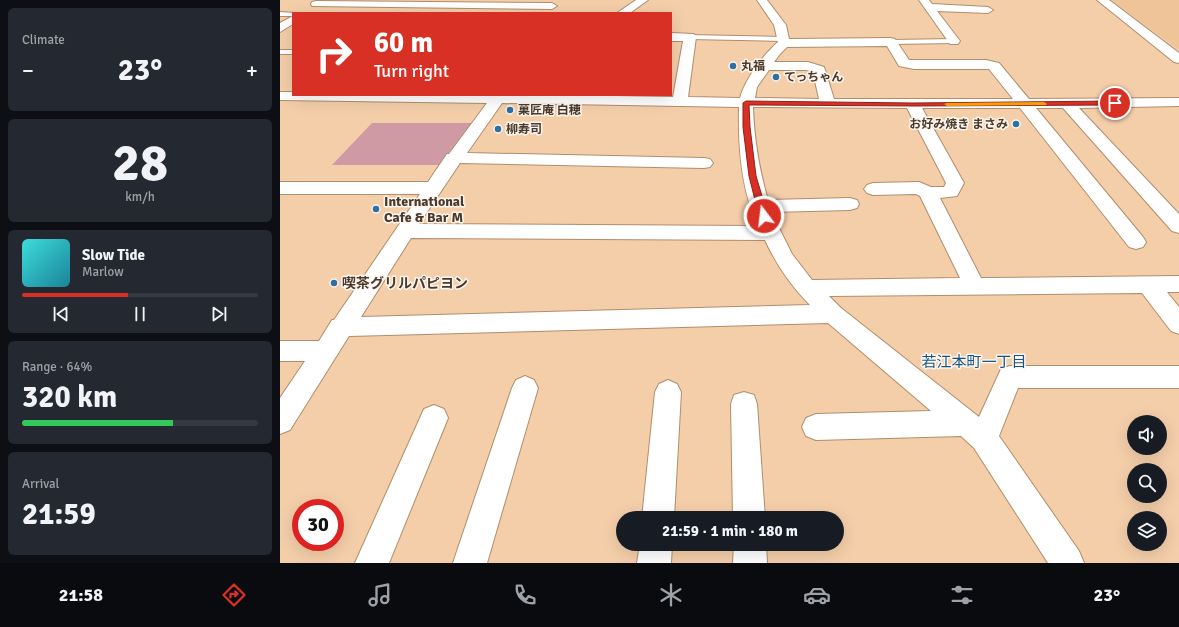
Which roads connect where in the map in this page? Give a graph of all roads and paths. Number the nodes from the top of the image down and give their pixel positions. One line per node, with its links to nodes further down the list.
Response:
1 (643, 0): 8 (street)
2 (762, 0): 15 (street)
3 (1102, 0): 20 (street)
4 (926, 4): 7 (street); 16 (street)
5 (315, 5): 6 (street)
6 (552, 6)
7 (988, 10)
8 (625, 12)
9 (280, 14): 10 (lane)
10 (292, 14)
11 (292, 20): 12 (street)
12 (280, 28)
13 (672, 37): 14 (street)
14 (690, 37): 15 (lane); 26 (street)
15 (783, 41): 17 (street); 21 (street)
16 (954, 41): 17 (lane)
17 (892, 42): 30 (street)
18 (280, 52): 19 (lane)
19 (292, 52)
20 (1179, 59)
21 (764, 66): 28 (street); 29 (street)
22 (280, 96): 23 (street)
23 (345, 96): 24 (street)
24 (407, 96): 25 (street)
25 (491, 96): 26 (street); 33 (street)
26 (680, 102): 28 (street)
27 (1179, 102): 31 (street)
28 (746, 103): 29 (street); 40 (street)
29 (828, 104): 32 (street)
30 (1023, 104): 31 (street); 32 (street); 44 (street)
31 (1067, 104): 41 (street)
32 (913, 105): 38 (street)
33 (453, 158): 34 (street); 36 (street)
34 (704, 163)
35 (280, 188): 36 (street)
36 (433, 188): 42 (street)
37 (873, 189): 38 (street)
38 (928, 193): 47 (street)
39 (850, 204): 40 (street)
40 (761, 206): 43 (street)
41 (1179, 226)
42 (404, 231): 43 (street); 51 (street)
43 (772, 233): 48 (street)
44 (1136, 242)
45 (1179, 284): 46 (street)
46 (1148, 285): 47 (street); 50 (street)
47 (975, 286): 48 (street)
48 (806, 288): 49 (street)
49 (833, 314): 51 (street); 61 (street)
50 (1179, 324)
51 (340, 327): 52 (street)
52 (325, 351): 53 (street); 59 (street)
53 (280, 352)
54 (1179, 377): 61 (street)
55 (524, 388): 67 (street)
56 (668, 392): 62 (street)
57 (744, 404): 63 (street)
58 (434, 418): 66 (street)
59 (280, 421)
60 (816, 427): 61 (street)
61 (975, 431): 70 (street)
62 (659, 511)
63 (749, 511)
64 (655, 551): 68 (street)
65 (750, 551): 69 (street)
66 (372, 563)
67 (470, 563)
68 (654, 563)
69 (750, 563)
70 (1067, 563)

